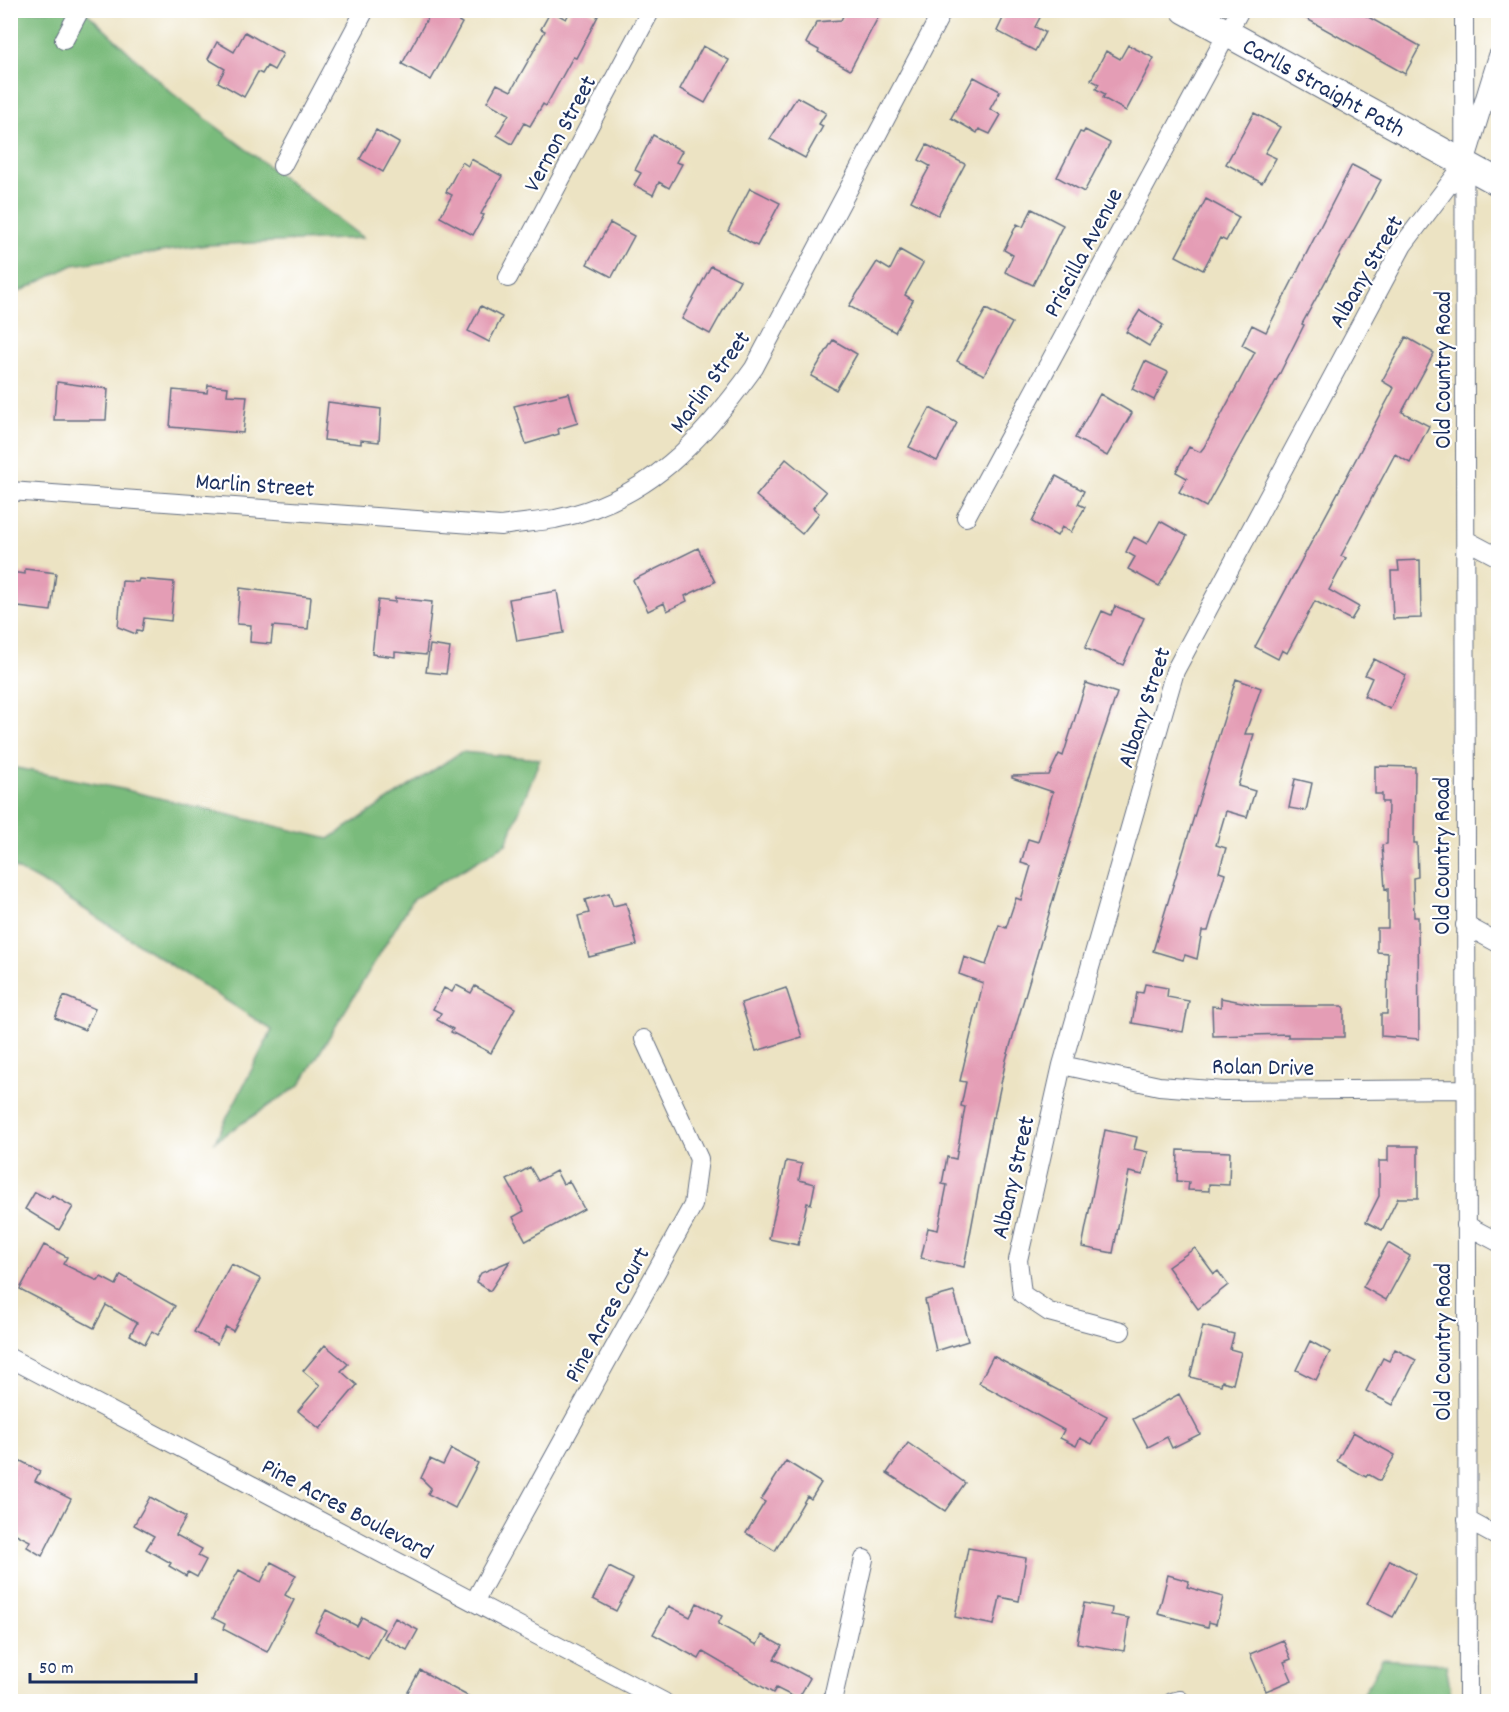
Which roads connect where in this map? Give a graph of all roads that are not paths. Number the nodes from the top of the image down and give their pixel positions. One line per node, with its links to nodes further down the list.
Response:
1 (80, 10): 8 (street)
2 (365, 10): 11 (street)
3 (651, 10): 13 (street, Vernon Street)
4 (943, 10): 14 (street, Marlin Street)
5 (1185, 10): 7 (street, Carlls Straight Path)
6 (1464, 10): 10 (street, Old Country Road)
7 (1234, 22): 10 (street, Carlls Straight Path); 15 (street, Priscilla Avenue)
8 (64, 40)
9 (1498, 56): 10 (street, Albany Street)
10 (1465, 163): 12 (street, Carlls Straight Path); 16 (street, Old Country Road); 21 (street, Albany Street)
11 (282, 166)
12 (1498, 182)
13 (508, 278)
14 (10, 491)
15 (966, 517)
16 (1466, 540): 17 (street); 18 (street, Old Country Road)
17 (1498, 557)
18 (1465, 925): 19 (street); 22 (street, Old Country Road)
19 (1498, 943)
20 (644, 1039): 30 (street, Pine Acres Court)
21 (1062, 1065): 22 (street, Rolan Drive); 25 (street, Albany Street)
22 (1466, 1089): 23 (street, Old Country Road)
23 (1466, 1225): 24 (street); 27 (street, Old Country Road)
24 (1498, 1242)
25 (1121, 1331)
26 (10, 1358): 30 (street, Pine Acres Boulevard)
27 (1467, 1520): 28 (street); 33 (street, Old Country Road)
28 (1498, 1537)
29 (864, 1559): 32 (street)
30 (474, 1602): 31 (street, Pine Acres Boulevard)
31 (664, 1701)
32 (832, 1701)
33 (1468, 1701)

